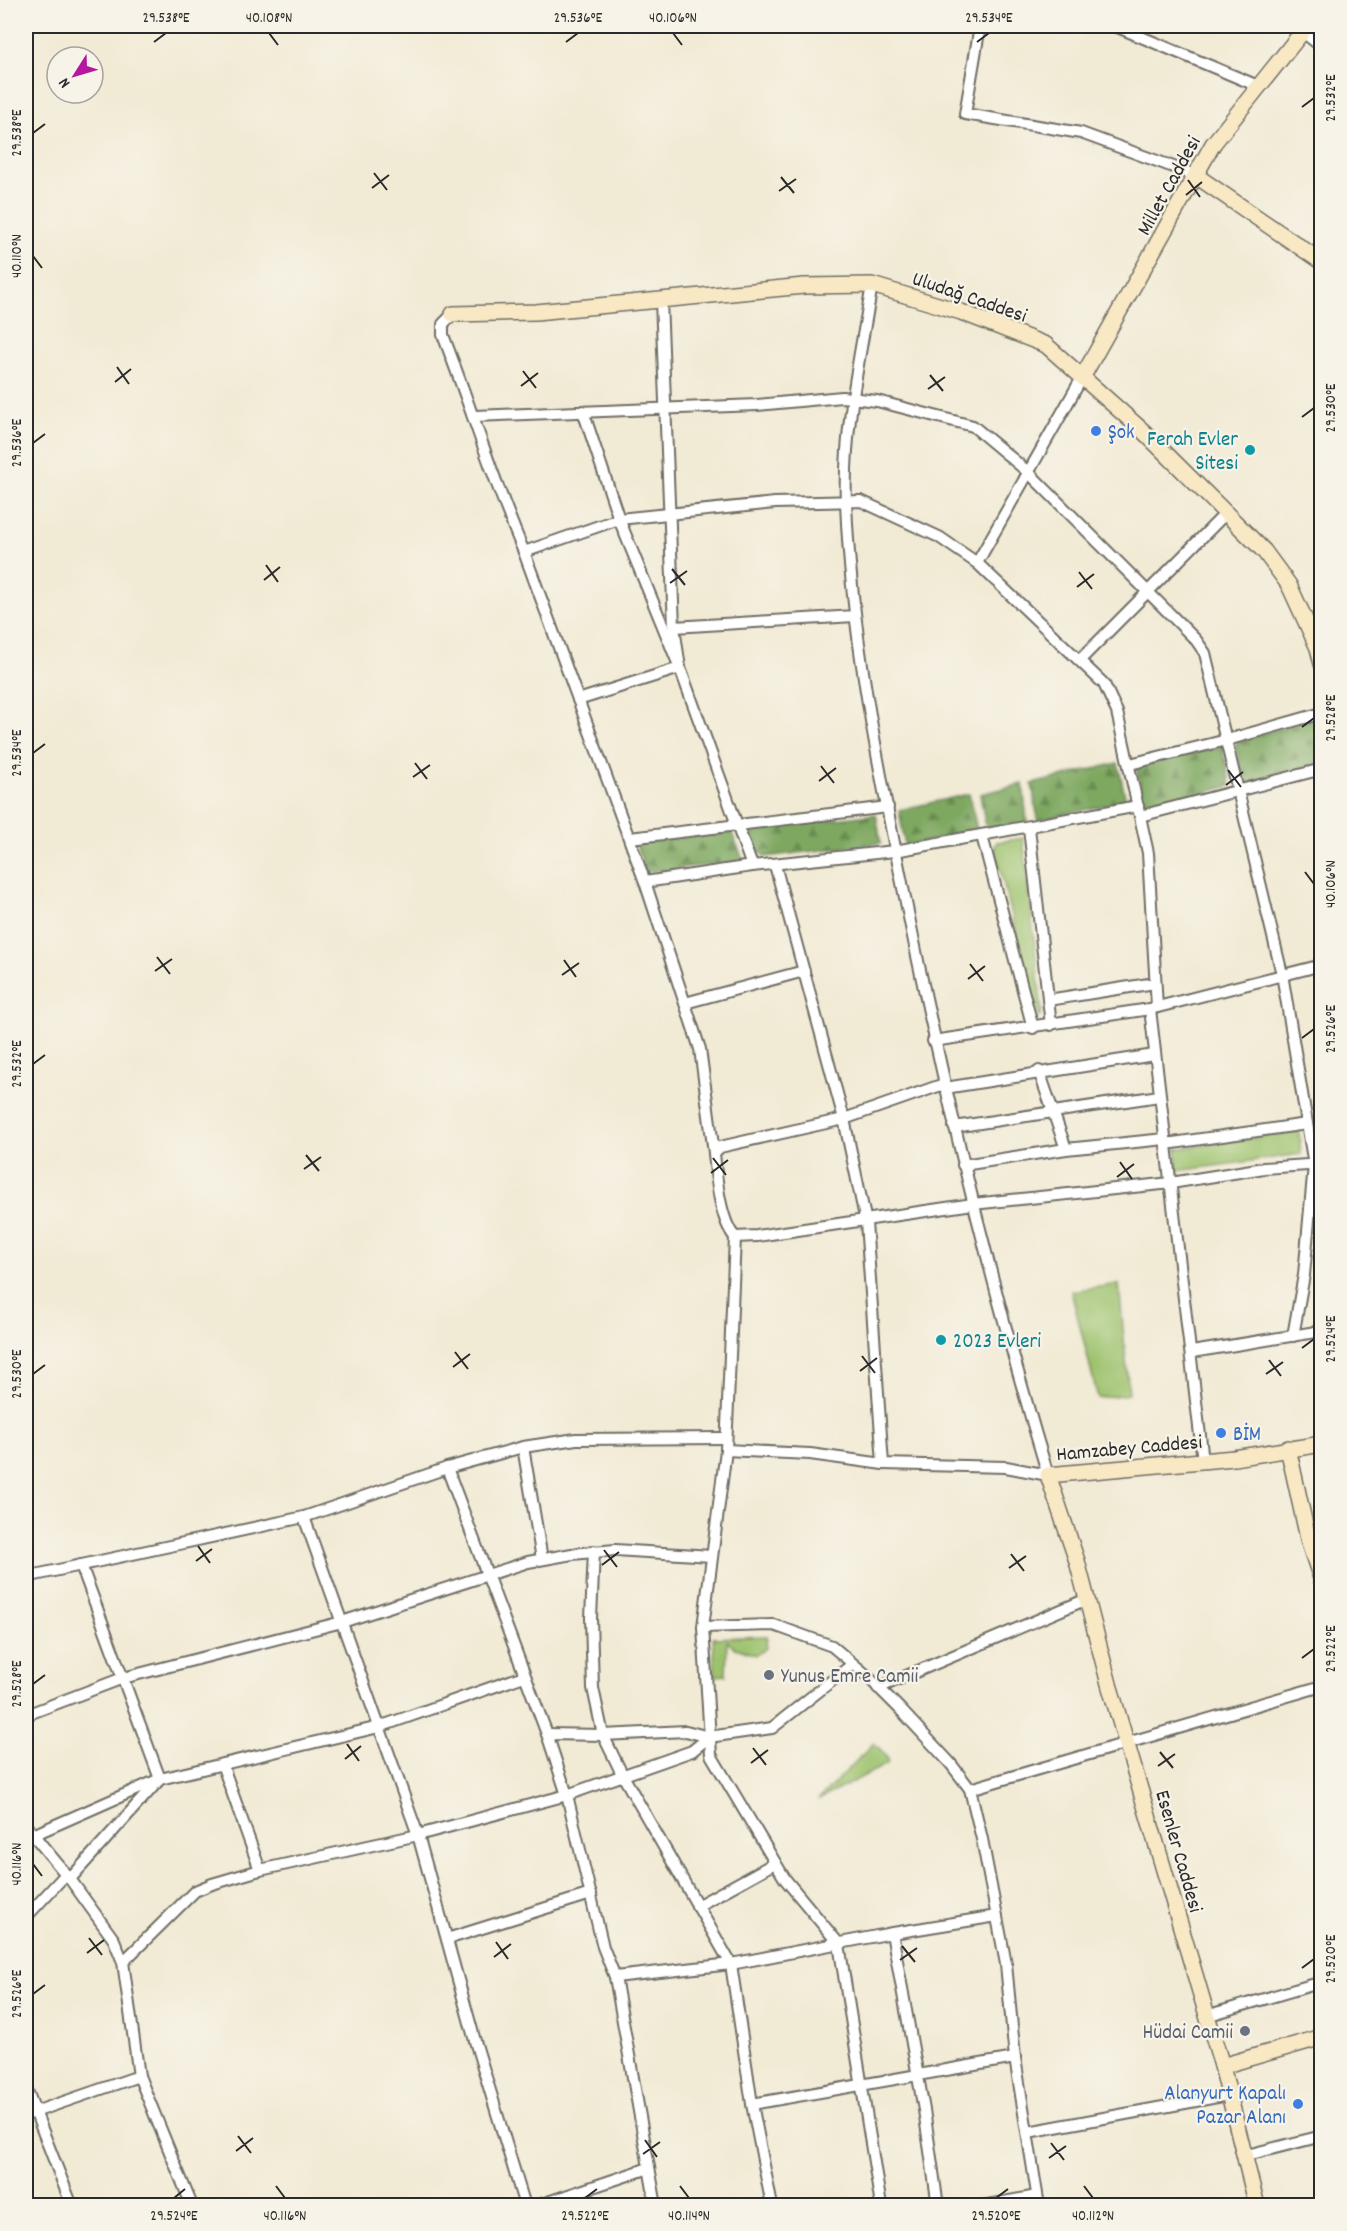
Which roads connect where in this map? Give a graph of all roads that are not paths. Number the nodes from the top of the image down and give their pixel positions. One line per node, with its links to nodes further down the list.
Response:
1 (980, 26): 6 (street)
2 (1115, 26): 5 (street)
3 (1305, 29): 4 (street); 5 (street, Millet Caddesi)
4 (1322, 46)
5 (1258, 86): 6 (street, Millet Caddesi)
6 (1195, 175): 7 (street); 11 (street, Millet Caddesi)
7 (1322, 262)
8 (872, 285): 9 (street, Uludağ Caddesi); 11 (street, Uludağ Caddesi); 12 (street)
9 (661, 300): 10 (street, Uludağ Caddesi); 13 (street)
10 (453, 314): 15 (street)
11 (1083, 376): 16 (street); 19 (street, Uludağ Caddesi)
12 (854, 398): 13 (street); 16 (street); 17 (street)
13 (665, 409): 14 (street); 18 (street)
14 (583, 411): 15 (street); 20 (street)
15 (475, 416): 21 (street)
16 (1028, 472): 22 (street); 23 (street)
17 (846, 502): 18 (street); 22 (street); 24 (street)
18 (669, 513): 20 (street); 25 (street)
19 (1226, 513): 23 (street); 27 (street, Uludağ Caddesi)
20 (619, 519): 21 (street); 28 (street)
21 (524, 552): 29 (street)
22 (976, 563): 26 (street)
23 (1149, 591): 26 (street); 31 (street)
24 (855, 616): 25 (street); 35 (street)
25 (674, 627): 28 (street)
26 (1080, 660): 32 (street)
27 (1322, 664)
28 (680, 668): 29 (street); 37 (street)
29 (579, 700): 40 (street)
30 (1322, 712): 31 (street)
31 (1227, 740): 32 (street); 34 (street)
32 (1130, 764): 36 (street)
33 (1322, 769): 34 (street)
34 (1239, 792): 36 (street); 47 (street)
35 (888, 807): 37 (street); 41 (street)
36 (1139, 811): 38 (street); 48 (street)
37 (738, 825): 40 (street); 43 (street)
38 (1029, 828): 39 (street); 49 (street)
39 (982, 836): 41 (street); 53 (street)
40 (630, 838): 44 (street)
41 (896, 852): 42 (street); 54 (street)
42 (775, 865): 43 (street); 46 (street)
43 (752, 866): 44 (street)
44 (645, 882): 50 (street)
45 (1322, 965): 47 (street)
46 (804, 971): 50 (street); 60 (street)
47 (1282, 974): 51 (street); 61 (street)
48 (1155, 983): 49 (street); 51 (street)
49 (1048, 1000): 52 (street)
50 (685, 1003): 65 (street)
51 (1153, 1008): 52 (street); 55 (street)
52 (1051, 1024): 53 (street)
53 (1033, 1028): 54 (street)
54 (933, 1041): 57 (street)
55 (1154, 1055): 56 (street); 58 (street)
56 (1039, 1071): 57 (street); 59 (street)
57 (944, 1086): 60 (street); 62 (street)
58 (1159, 1096): 59 (street); 63 (street)
59 (1052, 1111): 62 (street); 64 (street)
60 (844, 1119): 65 (street); 70 (street)
61 (1307, 1124): 63 (street); 66 (street)
62 (954, 1127): 67 (street)
63 (1166, 1141): 64 (street); 68 (street)
64 (1066, 1149): 67 (street)
65 (714, 1153): 71 (street)
66 (1318, 1164): 68 (street); 73 (street)
67 (963, 1165): 69 (street)
68 (1171, 1183): 69 (street); 74 (street)
69 (973, 1204): 70 (street); 82 (street)
70 (866, 1222): 71 (street); 80 (street)
71 (735, 1237): 75 (street)
72 (1322, 1331): 73 (street)
73 (1293, 1336): 74 (street)
74 (1192, 1352): 79 (street)
75 (726, 1444): 77 (street); 80 (street); 85 (street)
76 (1322, 1444): 78 (street, Hamzabey Caddesi)
77 (523, 1447): 81 (street); 86 (street)
78 (1288, 1448): 79 (street, Hamzabey Caddesi); 90 (street)
79 (1203, 1461): 82 (street, Hamzabey Caddesi)
80 (883, 1464): 82 (street)
81 (447, 1468): 83 (street); 88 (street)
82 (1048, 1475): 91 (street, Esenler Caddesi)
83 (304, 1517): 87 (street); 92 (street)
84 (594, 1551): 85 (street); 86 (street); 102 (street)
85 (712, 1556): 93 (street)
86 (542, 1559): 88 (street)
87 (81, 1565): 89 (street); 96 (street)
88 (486, 1574): 92 (street); 95 (street)
89 (26, 1576)
90 (1322, 1581)
91 (1087, 1599): 98 (street); 104 (street, Esenler Caddesi)
92 (342, 1622): 96 (street); 100 (street)
93 (703, 1627): 94 (street); 103 (street)
94 (854, 1664): 98 (street); 103 (street)
95 (524, 1676): 100 (street); 101 (street)
96 (123, 1678): 99 (street); 107 (street)
97 (1322, 1686): 104 (street)
98 (878, 1688): 108 (street)
99 (26, 1715)
100 (380, 1726): 105 (street); 111 (street)
101 (547, 1734): 102 (street); 109 (street)
102 (603, 1735): 103 (street); 106 (street)
103 (709, 1737): 106 (street); 112 (street)
104 (1128, 1745): 108 (street); 126 (street, Esenler Caddesi)
105 (222, 1764): 107 (street); 113 (street)
106 (622, 1774): 109 (street); 116 (street)
107 (160, 1779): 110 (street); 114 (street)
108 (970, 1789): 117 (street)
109 (567, 1795): 111 (street); 115 (street)
110 (29, 1831): 114 (street)
111 (418, 1835): 113 (street); 120 (street)
112 (775, 1863): 116 (street); 121 (street)
113 (260, 1870): 122 (street)
114 (68, 1876): 118 (street); 122 (street)
115 (591, 1894): 120 (street); 124 (street)
116 (697, 1906): 123 (street)
117 (997, 1916): 119 (street); 128 (street)
118 (26, 1917)
119 (892, 1933): 121 (street); 130 (street)
120 (447, 1939): 144 (street)
121 (839, 1944): 123 (street); 132 (street)
122 (123, 1962): 131 (street)
123 (731, 1964): 124 (street); 135 (street)
124 (615, 1977): 140 (street)
125 (1322, 1982): 126 (street)
126 (1206, 2016): 129 (street, Esenler Caddesi)
127 (1322, 2037): 129 (street)
128 (1015, 2058): 130 (street); 137 (street)
129 (1222, 2066): 134 (street, Esenler Caddesi)
130 (918, 2074): 132 (street); 149 (street)
131 (139, 2076): 136 (street); 143 (street)
132 (861, 2085): 135 (street); 148 (street)
133 (26, 2088): 136 (street)
134 (1228, 2095): 137 (street); 139 (street, Esenler Caddesi)
135 (752, 2104): 147 (street)
136 (29, 2113): 142 (street)
137 (1028, 2132): 141 (street)
138 (1322, 2136): 139 (street)
139 (1243, 2156): 151 (street, Esenler Caddesi)
140 (649, 2168): 145 (street); 146 (street)
141 (1038, 2201): 150 (street)
142 (72, 2205)
143 (192, 2205)
144 (525, 2205)
145 (536, 2205)
146 (656, 2205)
147 (772, 2205)
148 (881, 2205)
149 (938, 2205)
150 (982, 2205)
151 (1257, 2205)

